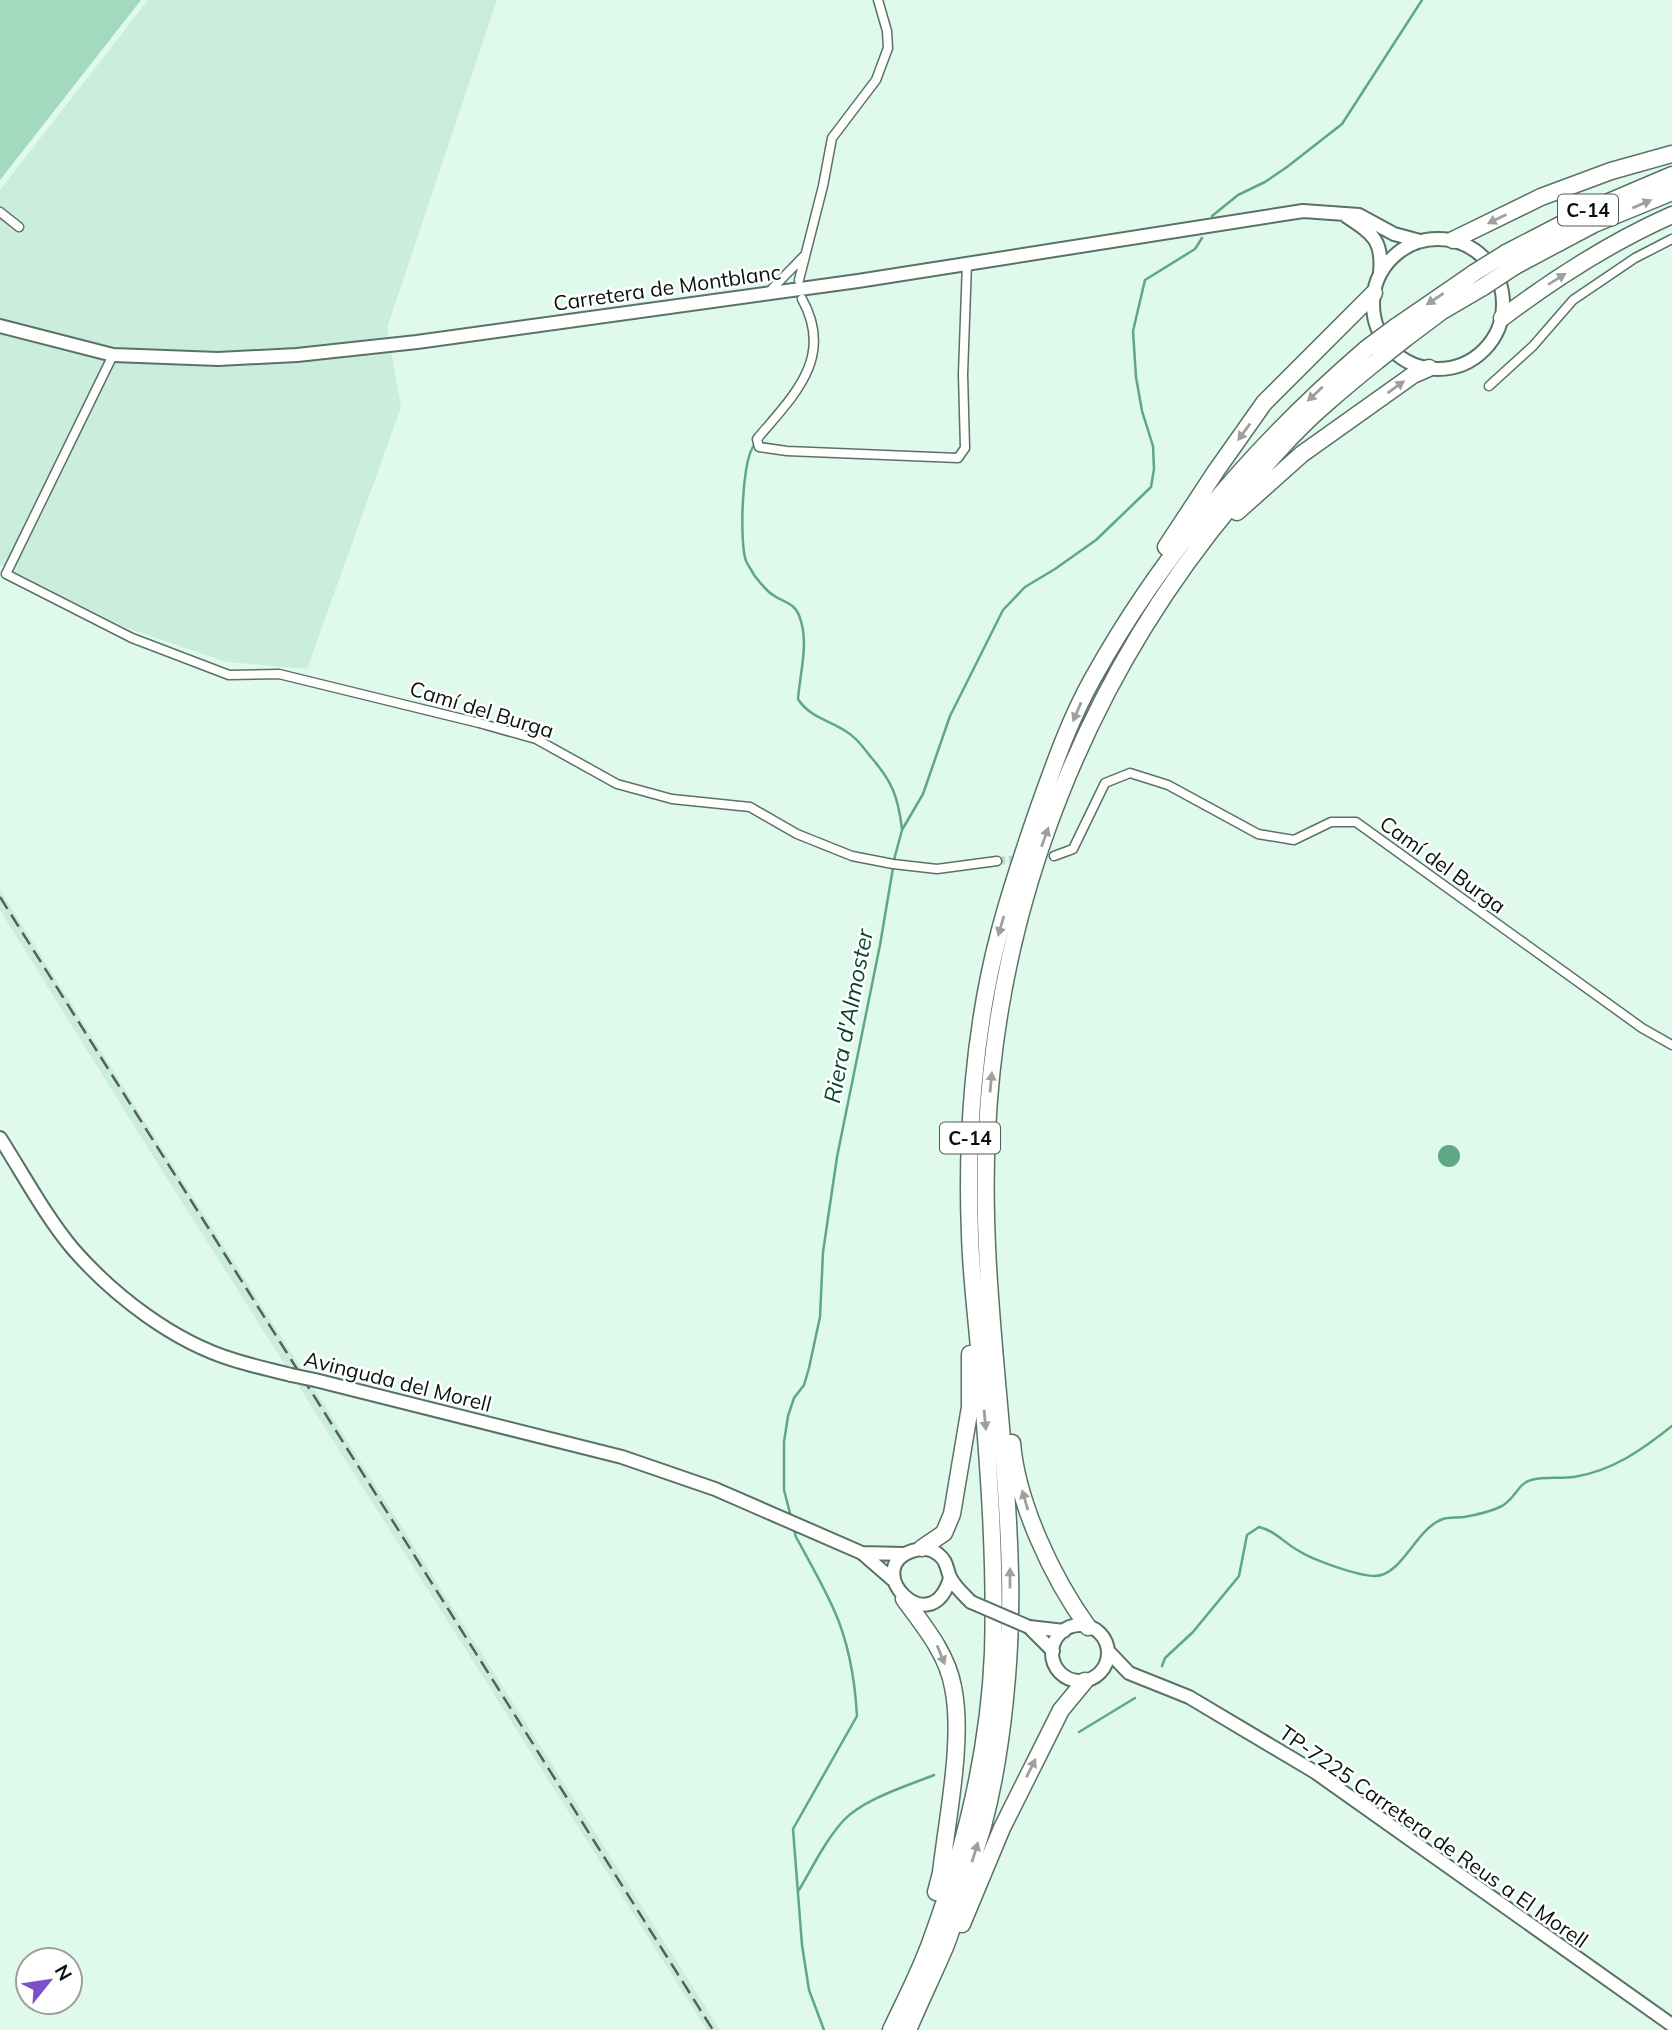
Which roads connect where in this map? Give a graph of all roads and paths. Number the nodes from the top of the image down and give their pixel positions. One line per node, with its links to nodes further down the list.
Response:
1 (878, 0): 12 (street)
2 (1672, 154): 10 (highway, one-way to 10)
3 (1672, 176): 13 (highway, C-14)
4 (1672, 192): 13 (highway, C-14, one-way to 4)
5 (0, 212): 8 (street)
6 (1340, 212): 11 (street, Carretera de Montblanc); 14 (street, Carretera de Montblanc); 15 (street)
7 (1672, 215): 20 (highway, one-way to 7)
8 (19, 227)
9 (1672, 239): 25 (street)
10 (1453, 240): 11 (street); 20 (street)
11 (1420, 241): 15 (street)
12 (807, 253): 16 (street); 17 (street)
13 (1511, 260): 23 (highway, C-14, bridge)
14 (967, 263): 17 (street, Carretera de Montblanc); 19 (street)
15 (1380, 275): 18 (street)
16 (800, 280)
17 (768, 293): 22 (street, Carretera de Montblanc)
18 (1374, 293): 24 (street); 26 (highway, one-way to 26)
19 (802, 299)
20 (1502, 318): 24 (street)
21 (0, 327): 22 (street, Carretera de Montblanc)
22 (113, 355): 29 (street, Camí del Burga)
23 (1371, 355): 26 (highway, C-14, one-way to 26); 27 (highway, C-14)
24 (1429, 368): 27 (highway, one-way to 24)
25 (1489, 386)
26 (1091, 681): 31 (highway, C-14, one-way to 31)
27 (1101, 701): 31 (highway, C-14, one-way to 27)
28 (1054, 856): 30 (street, Camí del Burga)
29 (997, 861)
30 (1672, 1045)
31 (978, 1131): 33 (highway); 42 (highway, one-way to 31); 50 (highway, C-14, one-way to 50); 51 (highway, C-14, one-way to 31)
32 (0, 1138): 34 (street, Avinguda del Morell, bridge)
33 (922, 1548): 35 (street); 36 (street)
34 (862, 1553): 35 (street, Avinguda del Morell); 37 (street, Avinguda del Morell)
35 (904, 1554): 37 (street)
36 (950, 1578): 39 (street); 40 (street)
37 (893, 1580): 38 (street)
38 (904, 1599): 39 (street); 49 (highway, one-way to 49)
39 (939, 1600): 40 (street)
40 (971, 1602): 41 (street, bridge)
41 (1029, 1627): 43 (street); 44 (street)
42 (1088, 1627): 43 (street); 45 (street)
43 (1064, 1631): 44 (street)
44 (1053, 1651): 47 (street)
45 (1108, 1651): 46 (street, TP-7225 Carretera de Reus a El Morell); 47 (street)
46 (1129, 1673): 47 (street, TP-7225 Carretera de Reus a El Morell); 48 (street, TP-7225 Carretera de Reus a El Morell)
47 (1091, 1678): 51 (highway, one-way to 47)
48 (1672, 2025)
49 (879, 2030)
50 (891, 2030)
51 (909, 2030)

